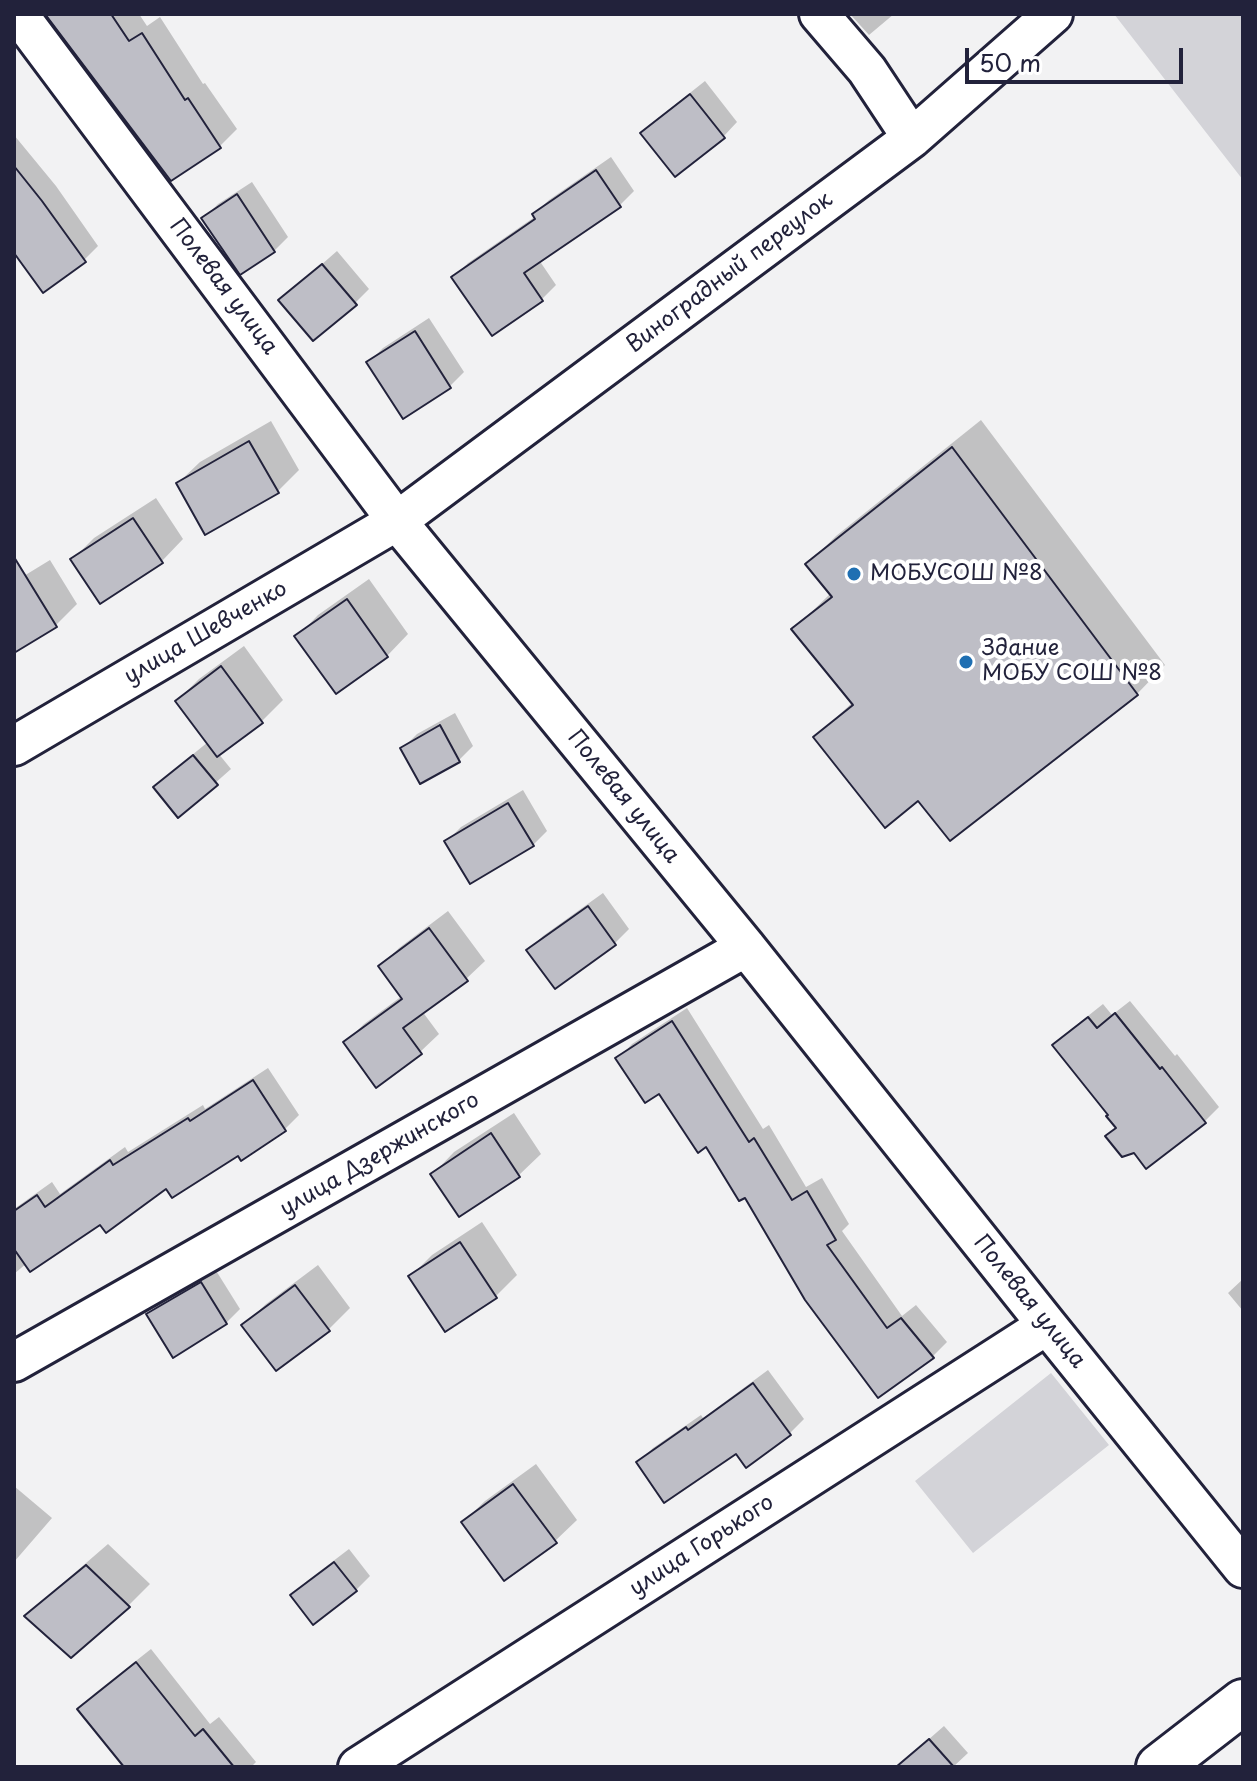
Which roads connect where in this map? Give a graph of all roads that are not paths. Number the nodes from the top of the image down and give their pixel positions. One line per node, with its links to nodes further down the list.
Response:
1 (18, 14): 5 (street, Полевая улица)
2 (819, 14): 4 (street)
3 (1053, 14): 4 (street, Виноградный переулок)
4 (912, 138): 5 (street, Виноградный переулок)
5 (397, 521): 6 (street, улица Шевченко); 7 (street, Полевая улица)
6 (14, 746)
7 (746, 947): 8 (street, Полевая улица); 9 (street, улица Дзержинского)
8 (1047, 1325): 10 (street, Полевая улица); 12 (street, улица Горького)
9 (14, 1362)
10 (1243, 1568)
11 (1243, 1702): 13 (main road)
12 (358, 1767)
13 (1159, 1767)

